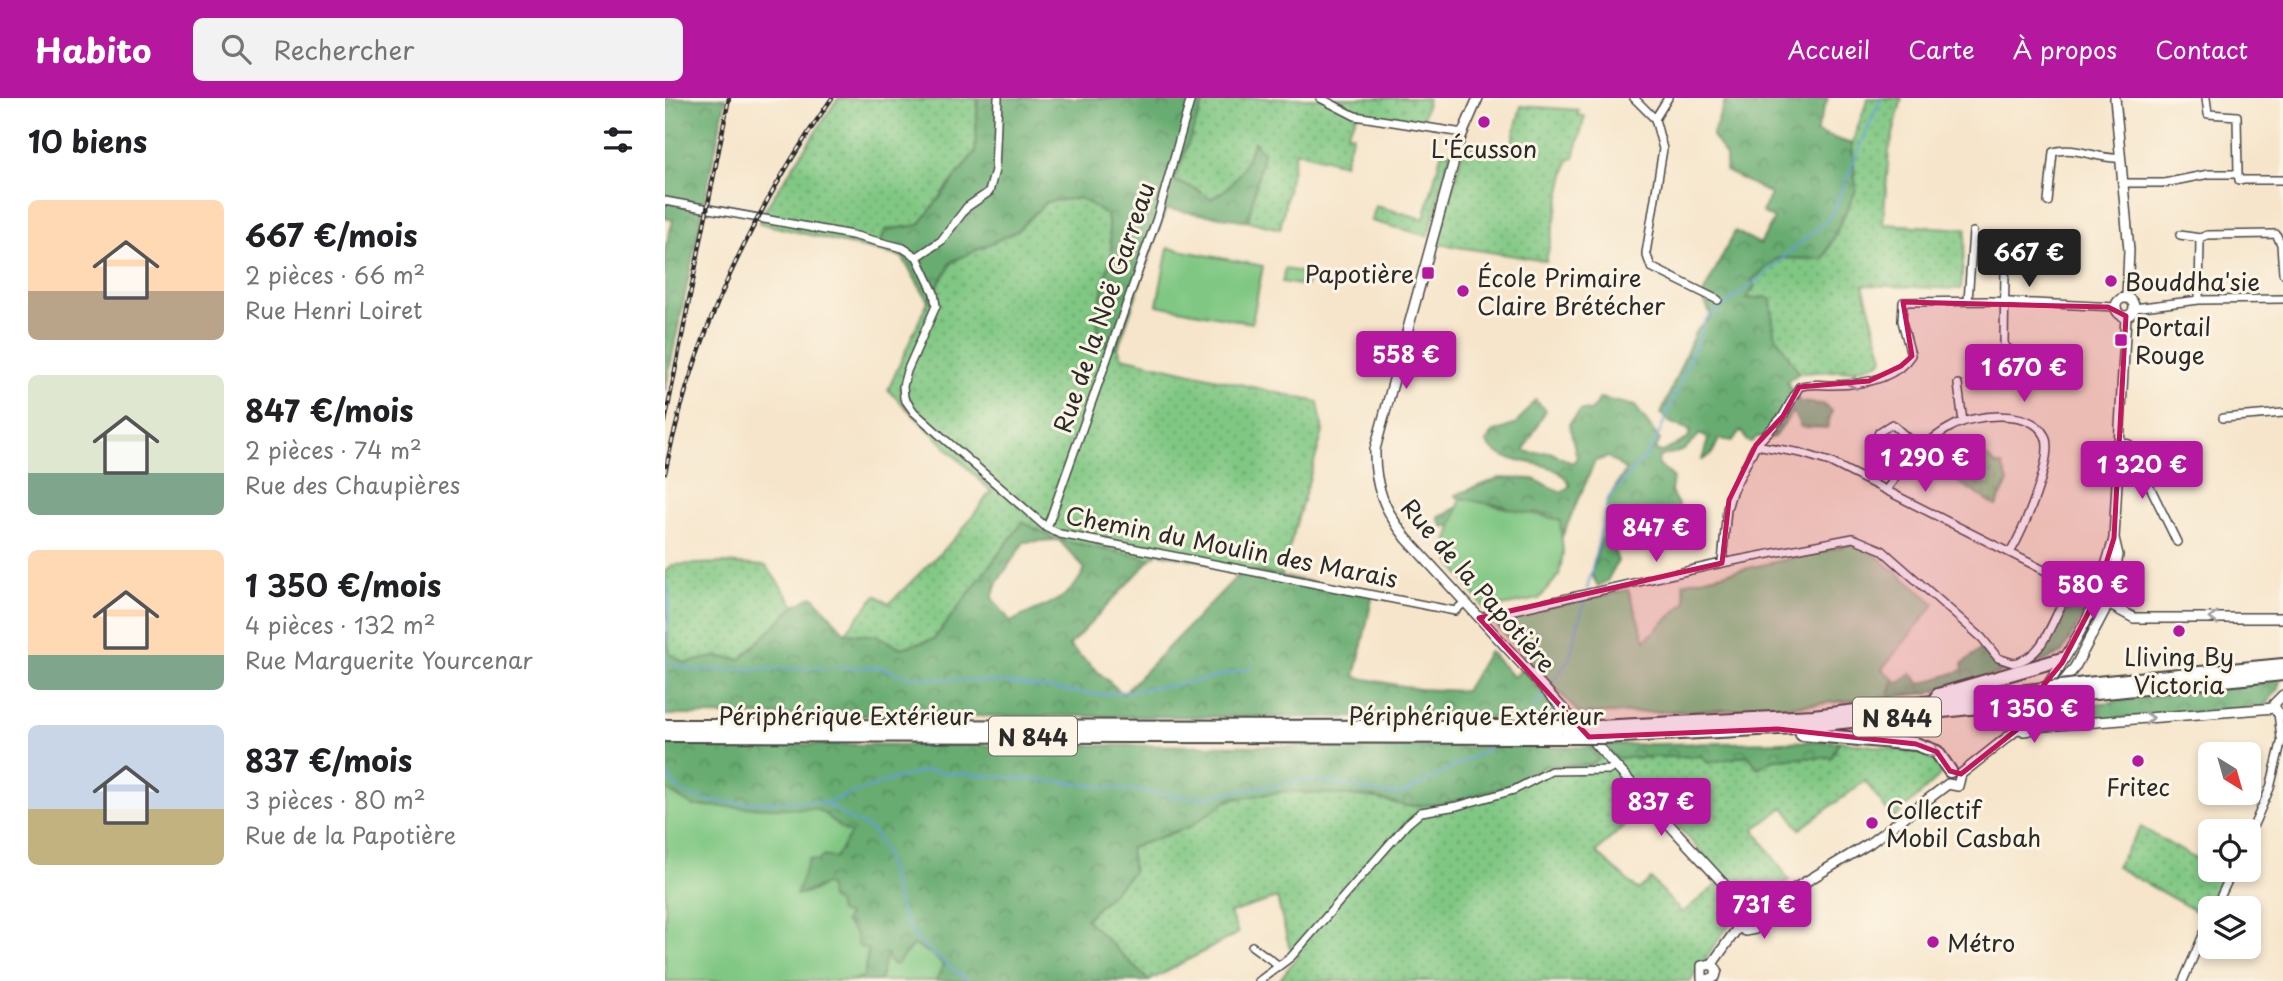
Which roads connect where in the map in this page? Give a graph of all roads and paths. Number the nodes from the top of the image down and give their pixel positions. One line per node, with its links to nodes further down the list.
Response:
1 (998, 98): 20 (street)
2 (1191, 98): 42 (street, Rue de la Noë Garreau)
3 (1320, 98): 10 (street)
4 (1478, 98): 10 (street, Rue de la Papotière)
5 (1634, 98): 9 (street)
6 (1668, 98): 9 (street)
7 (2115, 98): 11 (street)
8 (2206, 98): 12 (street)
9 (1655, 119): 25 (street)
10 (1463, 133): 49 (street, Rue de la Papotière)
11 (2120, 158): 14 (street); 16 (street)
12 (2238, 174): 13 (street); 14 (street)
13 (2283, 180)
14 (2125, 183): 23 (street)
15 (665, 201): 20 (street)
16 (2048, 202)
17 (1973, 232): 27 (street)
18 (2180, 235): 19 (street)
19 (2200, 238): 22 (street); 26 (street)
20 (917, 257): 42 (street, Chemin du Moulin des Marais)
21 (2059, 262): 28 (street)
22 (2283, 273)
23 (2127, 298): 29 (street); 30 (street)
24 (2283, 299): 26 (street)
25 (1718, 300)
26 (2199, 300): 30 (street)
27 (1968, 301): 28 (street); 39 (street, one-way to 39)
28 (2004, 302): 29 (street); 32 (street)
29 (2116, 307): 31 (street)
30 (2134, 308): 31 (street)
31 (2126, 316): 38 (street)
32 (2064, 370)
33 (1958, 384): 36 (street)
34 (2283, 412): 35 (street)
35 (2224, 418)
36 (1963, 422): 40 (street); 45 (street)
37 (1876, 440): 40 (street)
38 (2118, 442): 43 (street); 44 (street)
39 (1756, 445): 41 (street); 46 (street)
40 (1921, 450): 41 (street)
41 (1886, 490): 45 (street)
42 (1047, 528): 49 (street, Chemin du Moulin des Marais)
43 (2114, 538): 48 (street); 50 (street)
44 (2178, 542)
45 (2010, 553): 47 (street)
46 (1722, 563): 47 (street); 52 (street)
47 (2074, 588): 48 (street)
48 (2096, 597): 50 (street); 50 (street); 54 (street)
49 (1465, 602): 52 (street, Rue de la Papotière)
50 (2109, 603): 51 (street, one-way to 50); 55 (street)
51 (2283, 617): 53 (street)
52 (1479, 618): 72 (street, Rue de la Papotière)
53 (2283, 626)
54 (2063, 659): 55 (street); 57 (street); 61 (highway); 63 (street)
55 (2077, 660): 57 (street)
56 (2283, 665): 58 (highway, N 844)
57 (2072, 669): 64 (street)
58 (2263, 671): 59 (highway, Périphérique Extérieur / N 844); 61 (highway, N 844, bridge); 67 (highway, Périphérique Extérieur / N 844, bridge)
59 (2283, 674)
60 (2282, 693): 62 (street)
61 (1904, 707): 69 (highway, N 844)
62 (2279, 712): 64 (street, one-way to 62); 71 (street)
63 (2023, 716): 64 (street); 66 (street)
64 (2032, 725): 66 (street)
65 (665, 726): 68 (highway, N 844)
66 (2019, 728): 73 (street)
67 (1777, 729): 69 (highway, Périphérique Extérieur / N 844); 73 (highway, one-way to 73)
68 (1563, 732): 69 (highway, N 844, bridge); 70 (highway, Périphérique Extérieur / N 844)
69 (1600, 732)
70 (665, 735)
71 (2282, 739): 74 (street)
72 (1616, 766): 76 (street, Rue de la Papotière); 81 (street)
73 (1953, 777): 75 (street)
74 (2256, 819)
75 (1754, 913): 76 (street); 77 (street)
76 (1741, 914): 77 (street)
77 (1739, 926): 80 (street)
78 (1252, 946): 81 (street)
79 (2198, 947): 85 (street)
80 (1712, 964): 82 (street); 83 (street)
81 (1278, 965): 84 (street)
82 (1701, 979): 83 (street)
83 (1717, 979)
84 (1259, 981)
85 (2183, 981)

